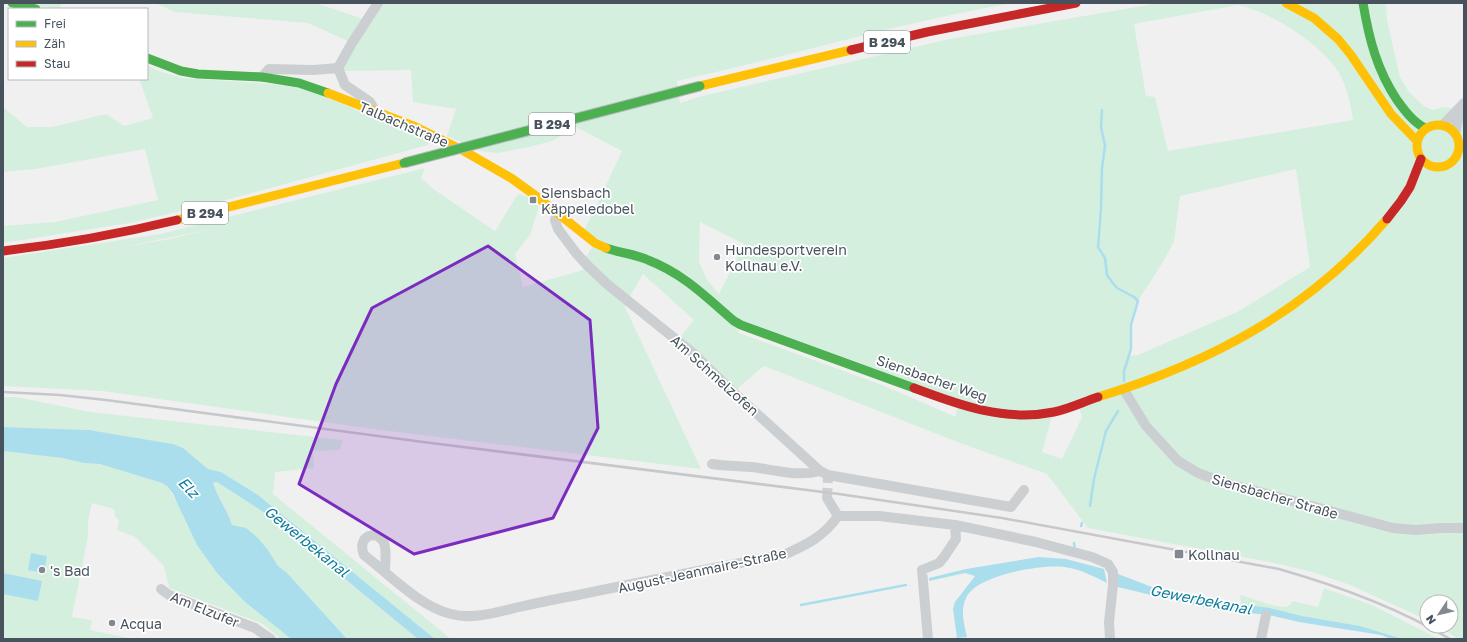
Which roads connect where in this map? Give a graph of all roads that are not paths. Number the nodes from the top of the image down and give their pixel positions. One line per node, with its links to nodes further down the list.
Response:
1 (12, 3): 6 (main road)
2 (378, 3): 8 (street)
3 (1076, 3): 21 (main road, B 294, bridge)
4 (1286, 3): 15 (main road)
5 (1363, 3): 13 (main road)
6 (32, 8)
7 (148, 58): 9 (main road, Talbachstraße)
8 (338, 68): 9 (street); 11 (street)
9 (262, 77): 11 (main road, Talbachstraße)
10 (1463, 105): 12 (street); 14 (street)
11 (376, 112): 20 (main road, Talbachstraße)
12 (1443, 125): 13 (main road); 14 (main road)
13 (1425, 128): 15 (main road)
14 (1455, 133): 16 (main road)
15 (1417, 141): 17 (main road)
16 (1461, 152): 18 (main road)
17 (1421, 158): 18 (main road); 19 (main road, Siensbacher Weg)
18 (1427, 172): 19 (main road, Siensbacher Weg)
19 (1410, 186): 22 (main road, Siensbacher Weg)
20 (557, 212): 22 (main road, Siensbacher Weg); 24 (street, Am Schmelzofen)
21 (3, 251)
22 (1124, 390): 29 (street, Siensbacher Straße)
23 (712, 464): 24 (street, Am Schmelzofen)
24 (820, 471): 25 (street, Am Schmelzofen)
25 (1024, 490)
26 (827, 498): 27 (street)
27 (838, 516): 28 (street); 30 (street, August-Jeanmaire-Straße)
28 (955, 525): 34 (street); 35 (street)
29 (1464, 528)
30 (385, 571)
31 (161, 589): 33 (street, Am Elzufer)
32 (1266, 615): 36 (street)
33 (271, 639)
34 (928, 639)
35 (1110, 639)
36 (1261, 639)

